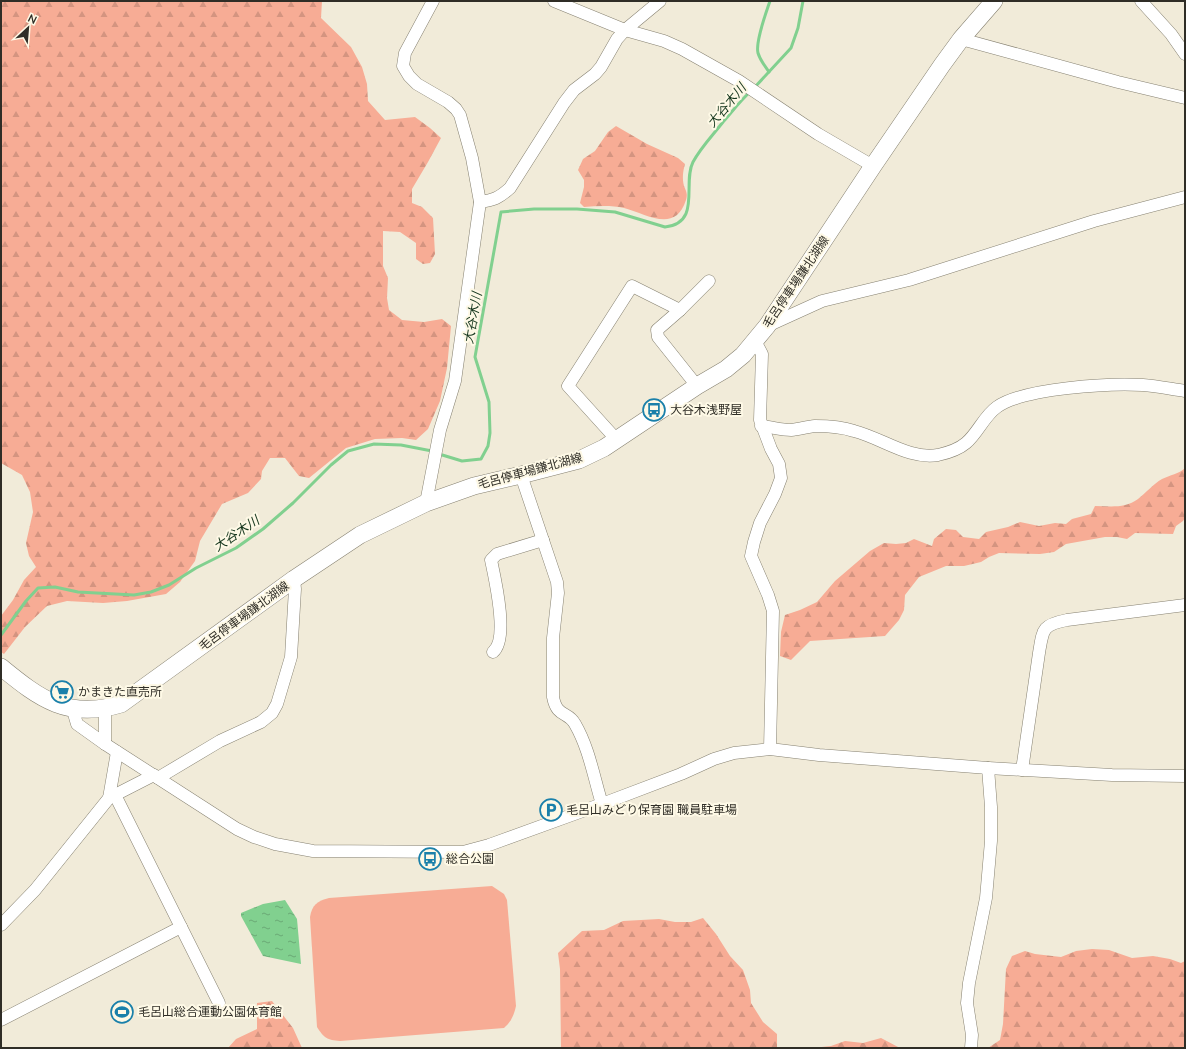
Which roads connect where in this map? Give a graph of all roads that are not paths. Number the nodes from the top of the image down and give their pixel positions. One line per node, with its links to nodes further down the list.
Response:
1 (433, 1): 12 (street)
2 (554, 1): 6 (street)
3 (660, 1): 6 (street)
4 (994, 1): 7 (main road, 毛呂停車場鎌北湖線)
5 (1141, 1): 8 (street)
6 (625, 30): 10 (street); 12 (street)
7 (962, 39): 9 (street); 10 (main road, 毛呂停車場鎌北湖線)
8 (1185, 54)
9 (1185, 98)
10 (873, 166): 15 (main road, 毛呂停車場鎌北湖線)
11 (1185, 196): 15 (street)
12 (480, 202): 22 (street)
13 (710, 281): 14 (street)
14 (680, 310): 17 (street); 20 (street)
15 (767, 326): 16 (main road, 毛呂停車場鎌北湖線)
16 (755, 341): 17 (main road, 毛呂停車場鎌北湖線); 19 (street)
17 (697, 386): 20 (main road, 毛呂停車場鎌北湖線)
18 (1185, 391): 19 (street)
19 (761, 426): 31 (street)
20 (616, 439): 21 (main road, 毛呂停車場鎌北湖線)
21 (521, 475): 22 (main road, 毛呂停車場鎌北湖線); 23 (street)
22 (426, 503): 24 (main road, 毛呂停車場鎌北湖線)
23 (543, 540): 26 (street); 38 (street)
24 (294, 580): 29 (main road, 毛呂停車場鎌北湖線); 36 (street)
25 (1185, 605): 34 (street)
26 (493, 652)
27 (3, 672): 28 (main road, 毛呂停車場鎌北湖線)
28 (72, 708): 29 (main road, 毛呂停車場鎌北湖線); 30 (street)
29 (105, 708): 30 (street)
30 (105, 744): 32 (street)
31 (770, 749): 33 (street); 38 (street)
32 (117, 752): 36 (street); 37 (street)
33 (988, 768): 34 (street); 43 (street)
34 (1022, 770): 35 (street)
35 (1185, 776)
36 (156, 777): 37 (street); 38 (street)
37 (112, 797): 39 (street); 40 (street)
38 (602, 804)
39 (1, 925)
40 (181, 927): 41 (street); 42 (street)
41 (219, 1003)
42 (1, 1020)
43 (971, 1048)

